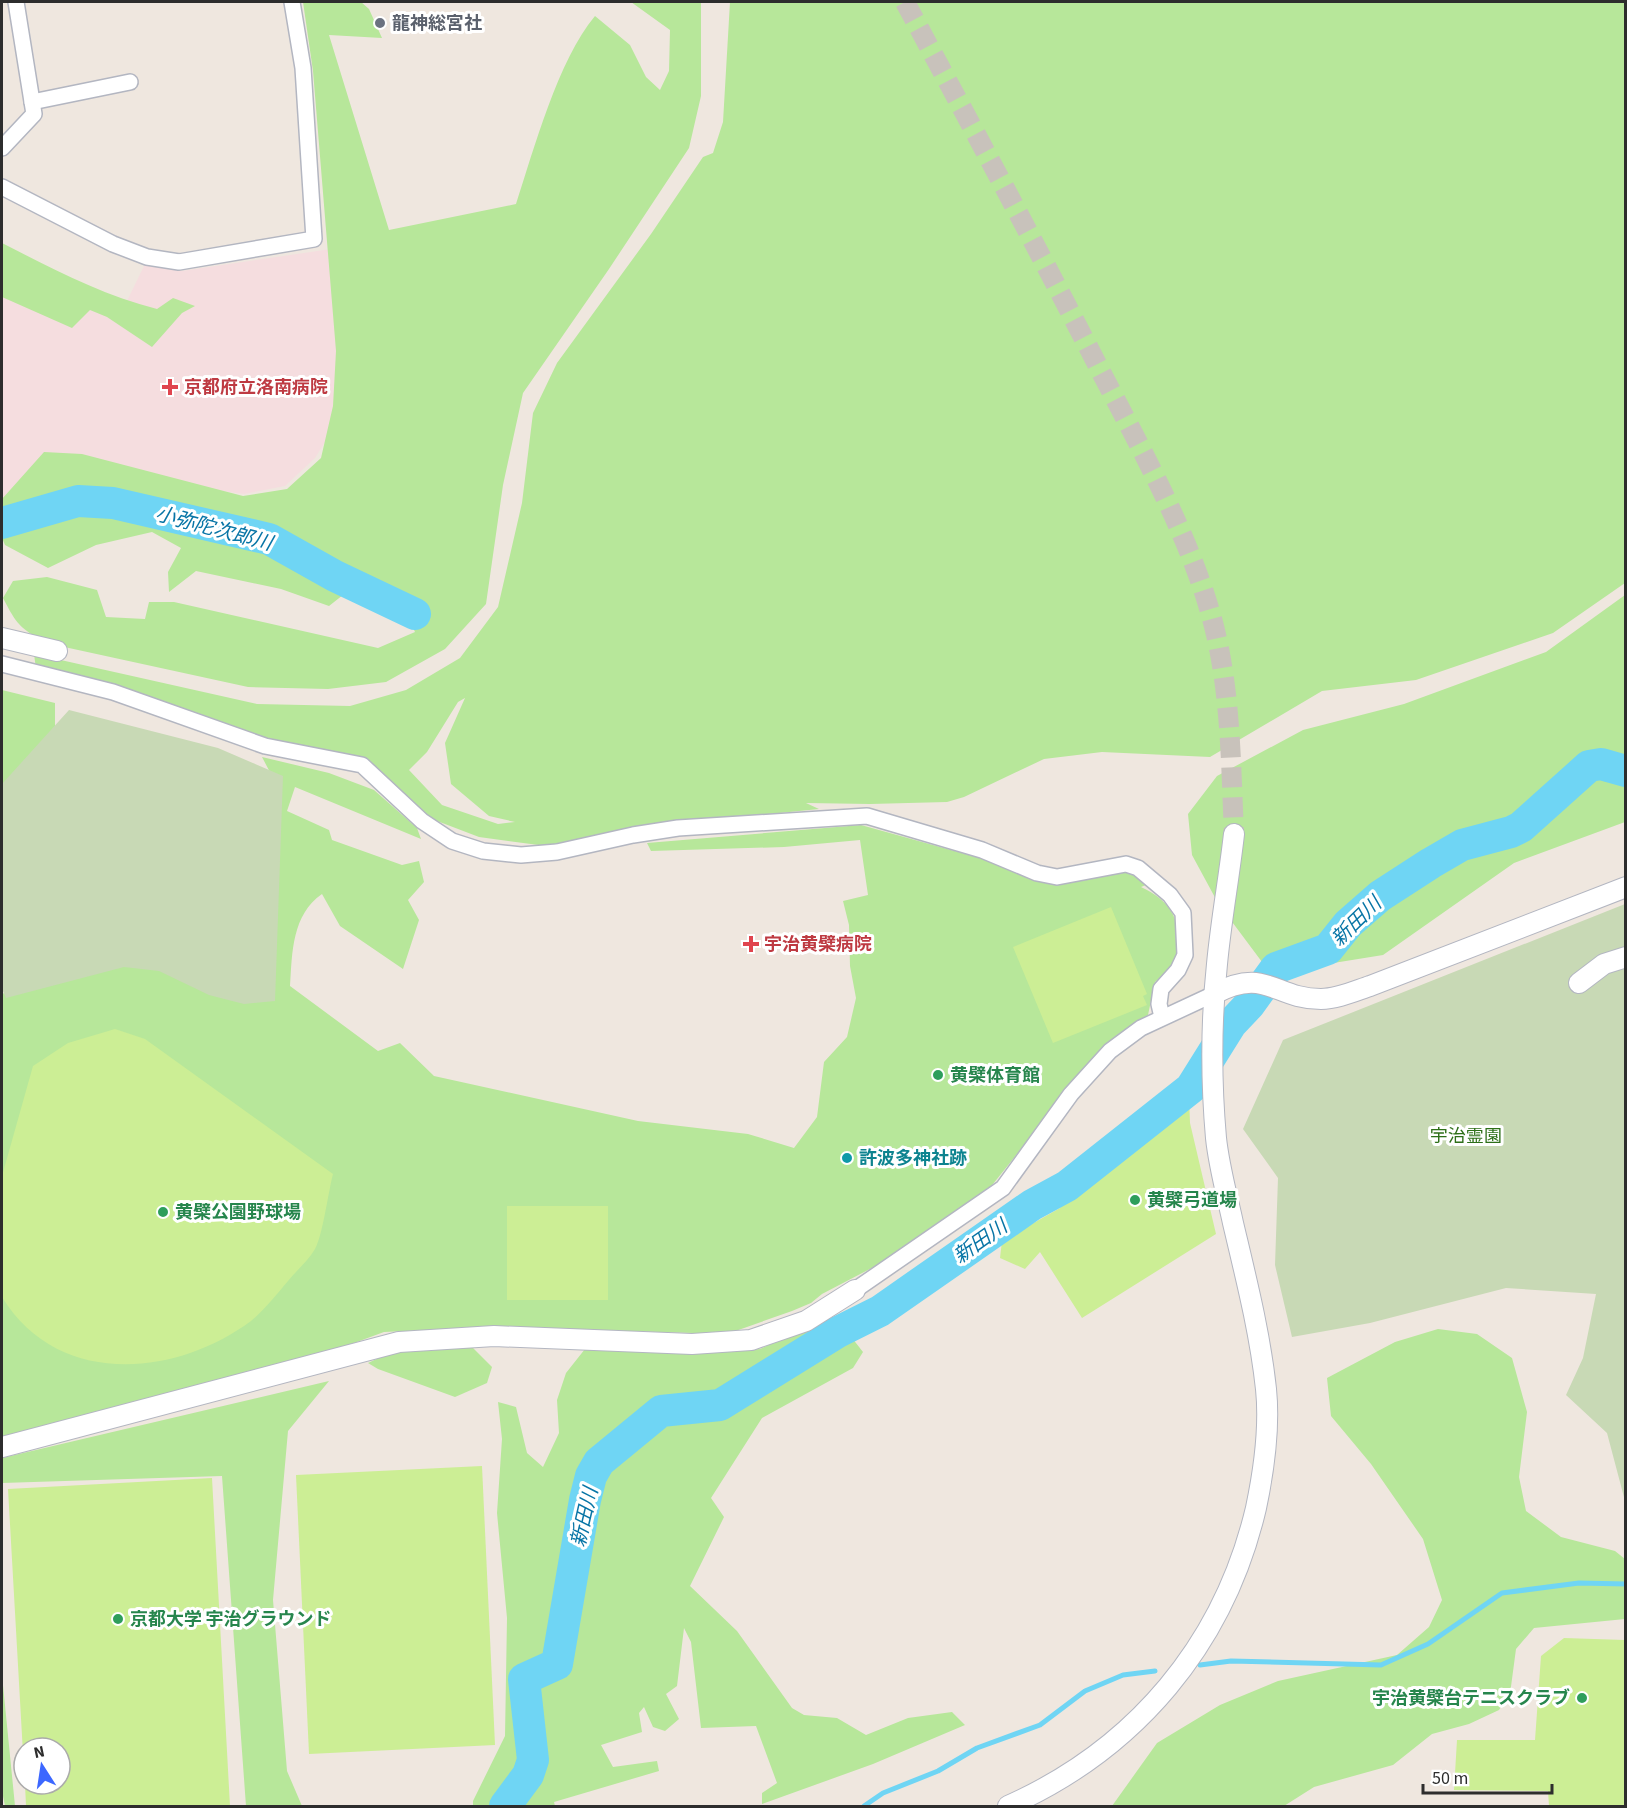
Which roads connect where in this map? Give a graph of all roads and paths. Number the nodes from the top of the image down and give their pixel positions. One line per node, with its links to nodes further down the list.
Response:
1 (16, 2): 4 (street)
2 (292, 2): 6 (street)
3 (130, 82): 4 (street)
4 (33, 102): 5 (street)
5 (2, 148)
6 (2, 187)
7 (2, 638): 8 (street)
8 (57, 651)
9 (2, 664): 15 (street)
10 (1234, 834): 14 (street)
11 (1626, 887): 14 (street)
12 (1626, 957): 13 (street)
13 (1579, 983)
14 (1214, 994): 15 (street); 18 (street)
15 (1162, 1017): 16 (street)
16 (855, 1290): 17 (street)
17 (2, 1447)
18 (1008, 1806)

